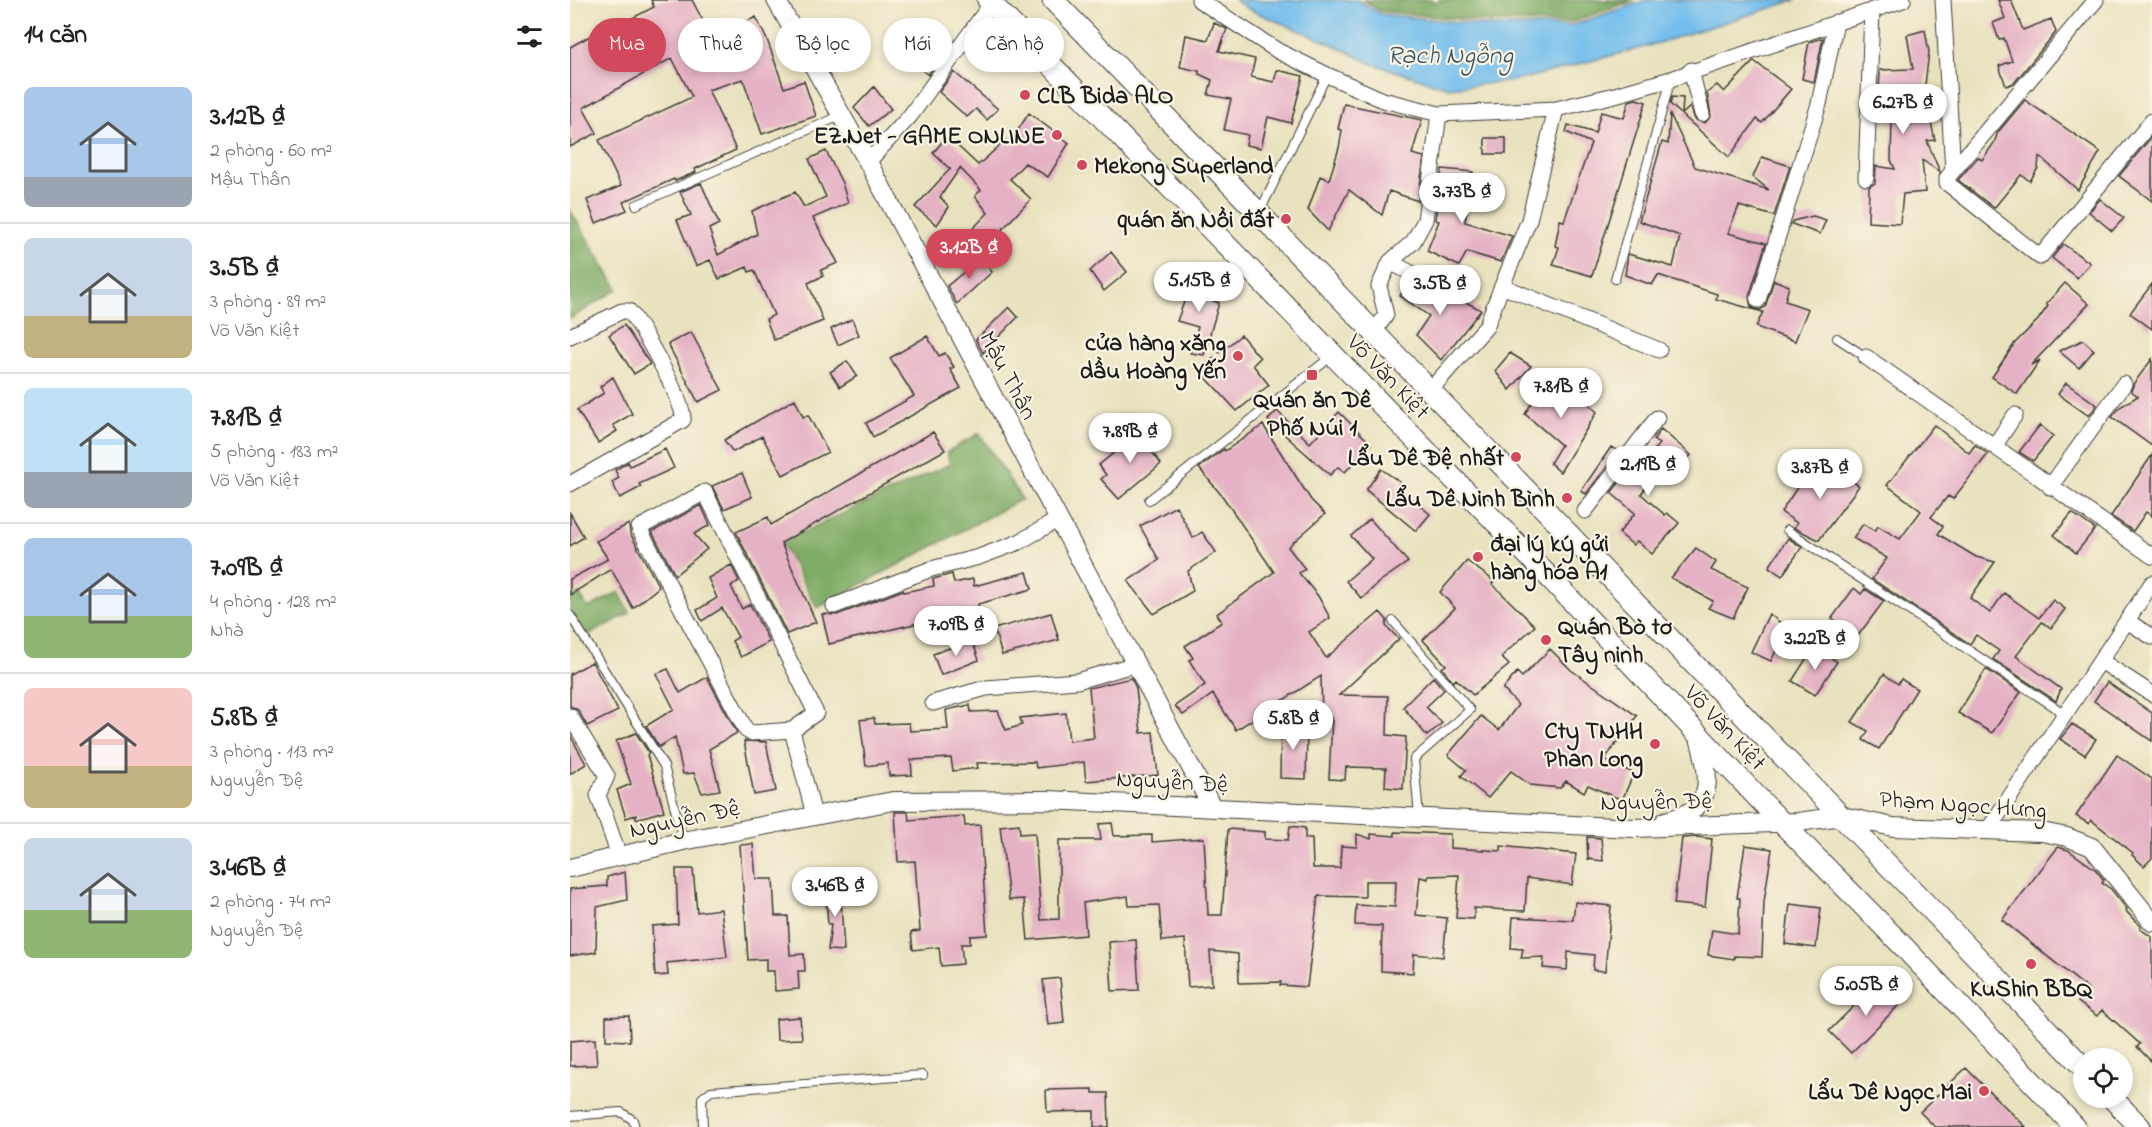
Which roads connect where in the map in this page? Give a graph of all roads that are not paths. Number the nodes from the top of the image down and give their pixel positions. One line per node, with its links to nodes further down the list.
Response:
1 (776, 0): 16 (street, Mậu Thân)
2 (1053, 0): 22 (main road, Võ Văn Kiệt)
3 (1199, 0): 11 (street)
4 (1902, 0): 8 (street)
5 (1943, 0): 19 (street)
6 (2096, 0): 19 (street)
7 (990, 2): 18 (street); 32 (main road, Võ Văn Kiệt)
8 (1872, 10): 9 (street); 20 (street)
9 (1836, 22): 10 (street); 27 (street)
10 (1691, 70): 12 (street); 15 (street)
11 (1327, 75): 14 (street); 22 (lane)
12 (1671, 79): 13 (street); 25 (lane)
13 (1556, 109): 14 (street); 26 (street)
14 (1439, 114): 23 (street)
15 (1702, 114)
16 (842, 116): 18 (street, Mậu Thân); 21 (lane)
17 (2152, 121): 19 (street)
18 (868, 162): 43 (street, Mậu Thân)
19 (1953, 171)
20 (1866, 178)
21 (636, 206)
22 (1259, 212): 28 (main road, Võ Văn Kiệt)
23 (1390, 262): 24 (street); 28 (street)
24 (1413, 273)
25 (1615, 279)
26 (1502, 286): 31 (street); 35 (street)
27 (1758, 300)
28 (1374, 332): 35 (main road, Võ Văn Kiệt)
29 (570, 336): 39 (street)
30 (1837, 338): 33 (lane)
31 (1659, 350)
32 (1333, 355): 41 (lane); 59 (main road, Võ Văn Kiệt)
33 (1866, 357): 38 (street)
34 (2124, 384): 40 (street)
35 (1431, 389): 62 (main road, Võ Văn Kiệt)
36 (2015, 415): 38 (street)
37 (1658, 418): 42 (street)
38 (1995, 445): 40 (street)
39 (570, 483)
40 (2050, 487): 45 (street)
41 (1149, 500)
42 (1585, 511)
43 (1059, 519): 47 (street); 53 (street, Mậu Thân)
44 (1787, 530): 56 (lane)
45 (2152, 556)
46 (2152, 583): 50 (street)
47 (834, 606)
48 (570, 615): 67 (lane)
49 (1394, 621): 63 (lane)
50 (2127, 621): 51 (street); 52 (street)
51 (2152, 637)
52 (2101, 661): 54 (street); 56 (street)
53 (1136, 664): 55 (street); 60 (street, Mậu Thân)
54 (2152, 694)
55 (933, 703)
56 (2065, 714): 66 (street)
57 (570, 716): 68 (street)
58 (792, 730): 58 (street); 61 (street)
59 (1698, 734): 64 (main road, Võ Văn Kiệt); 65 (street)
60 (1212, 807): 61 (street, Nguyễn Đệ); 63 (street, Nguyễn Đệ)
61 (814, 815): 67 (street, Nguyễn Đệ)
62 (1842, 816): 64 (street, Phạm Ngọc Hưng); 66 (street, Phạm Ngọc Hưng); 71 (main road, Võ Văn Kiệt)
63 (1419, 817): 65 (street, Nguyễn Đệ)
64 (1779, 821): 65 (street, Nguyễn Đệ); 77 (main road, Võ Văn Kiệt)
65 (1635, 828)
66 (1988, 830): 70 (street, Phạm Ngọc Hưng)
67 (683, 841): 68 (street, Nguyễn Đệ)
68 (619, 856): 69 (street, Nguyễn Đệ)
69 (570, 868)
70 (2152, 922)
71 (2073, 1057)
72 (923, 1075): 76 (lane)
73 (2122, 1108): 78 (main road)
74 (570, 1116): 75 (lane)
75 (635, 1127)
76 (703, 1127)
77 (2075, 1127)
78 (2140, 1127)

